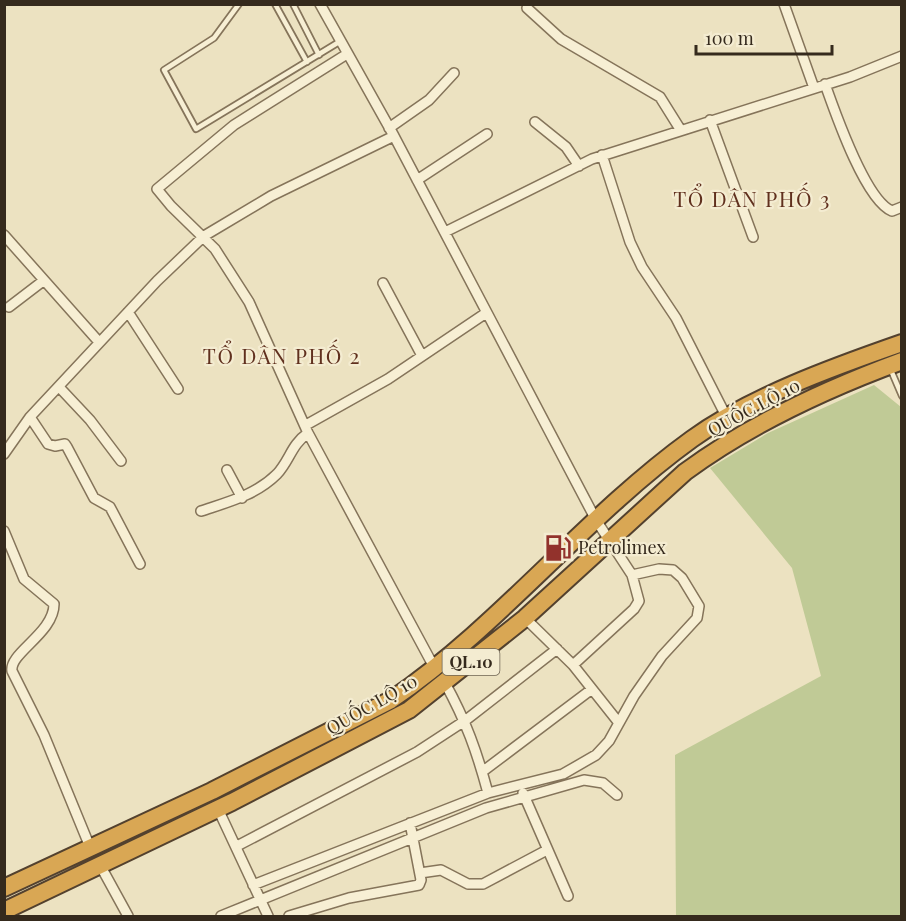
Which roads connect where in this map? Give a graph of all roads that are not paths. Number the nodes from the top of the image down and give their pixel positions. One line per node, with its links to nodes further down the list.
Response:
1 (239, 4): 11 (lane)
2 (275, 4): 11 (lane)
3 (293, 4): 9 (lane)
4 (320, 4): 7 (street)
5 (784, 4): 14 (street)
6 (527, 8): 17 (street)
7 (339, 42): 8 (street); 9 (lane)
8 (347, 54): 18 (street); 26 (street)
9 (319, 55): 11 (lane)
10 (902, 56): 13 (street)
11 (307, 62)
12 (454, 73): 18 (street)
13 (825, 84): 14 (street); 23 (street)
14 (814, 88): 15 (street)
15 (710, 120): 17 (street); 27 (street)
16 (535, 122): 21 (street)
17 (680, 129): 20 (street)
18 (392, 132): 22 (street); 26 (street)
19 (487, 134): 22 (street)
20 (602, 155): 21 (street); 41 (street)
21 (579, 166): 24 (street)
22 (417, 180): 24 (street)
23 (902, 207)
24 (445, 232): 32 (street)
25 (4, 235): 28 (street)
26 (204, 236): 31 (street); 43 (street)
27 (753, 237)
28 (43, 281): 30 (street); 33 (street)
29 (383, 283): 36 (street)
30 (9, 307)
31 (128, 312): 33 (street); 39 (street)
32 (486, 313): 36 (street); 49 (street)
33 (99, 342): 38 (street)
34 (902, 343): 35 (highway, QUỐC LỘ 10 / QL.10)
35 (883, 350): 37 (lane); 41 (highway, QUỐC LỘ 10 / QL.10)
36 (422, 354): 43 (street)
37 (896, 364): 40 (lane); 51 (highway, QUỐC LỘ 10 / QL.10)
38 (59, 387): 42 (street); 45 (street)
39 (178, 389)
40 (902, 396)
41 (726, 416): 49 (highway, QUỐC LỘ 10 / QL.10)
42 (30, 417): 44 (street); 52 (street)
43 (307, 429): 47 (street); 57 (street)
44 (4, 454)
45 (121, 461)
46 (227, 470): 47 (street)
47 (242, 498): 48 (street)
48 (201, 511)
49 (596, 520): 51 (street); 57 (highway, QUỐC LỘ 10 / QL.10)
50 (4, 531): 70 (street)
51 (609, 540): 53 (street); 54 (highway, QUỐC LỘ 10 / QL.10)
52 (140, 564)
53 (632, 575): 56 (street); 61 (street)
54 (525, 618): 55 (street); 58 (highway, QUỐC LỘ 10 / QL.10)
55 (557, 649): 56 (street); 60 (street)
56 (573, 665): 59 (street)
57 (434, 667): 70 (highway, QUỐC LỘ 10 / QL.10)
58 (445, 683): 60 (street); 66 (highway, QUỐC LỘ 10 / QL.10)
59 (592, 689): 61 (street); 62 (street)
60 (466, 720): 62 (street); 69 (street)
61 (619, 723): 63 (street)
62 (482, 772): 64 (street)
63 (522, 792): 64 (street); 65 (street); 67 (street); 71 (street)
64 (488, 793): 67 (street)
65 (617, 795)
66 (218, 808): 69 (street); 72 (highway, QUỐC LỘ 10 / QL.10)
67 (462, 811): 68 (street); 68 (street)
68 (412, 831): 73 (street); 75 (street); 75 (street)
69 (237, 846): 75 (street)
70 (90, 847): 74 (highway, QUỐC LỘ 10 / QL.10)
71 (546, 850): 73 (street); 76 (street)
72 (100, 865): 77 (highway, QUỐC LỘ 10 / QL.10); 78 (street)
73 (420, 873): 81 (street)
74 (4, 888)
75 (256, 893): 79 (street); 80 (street)
76 (568, 896)
77 (4, 911)
78 (128, 916)
79 (220, 916)
80 (268, 916)
81 (290, 916)

